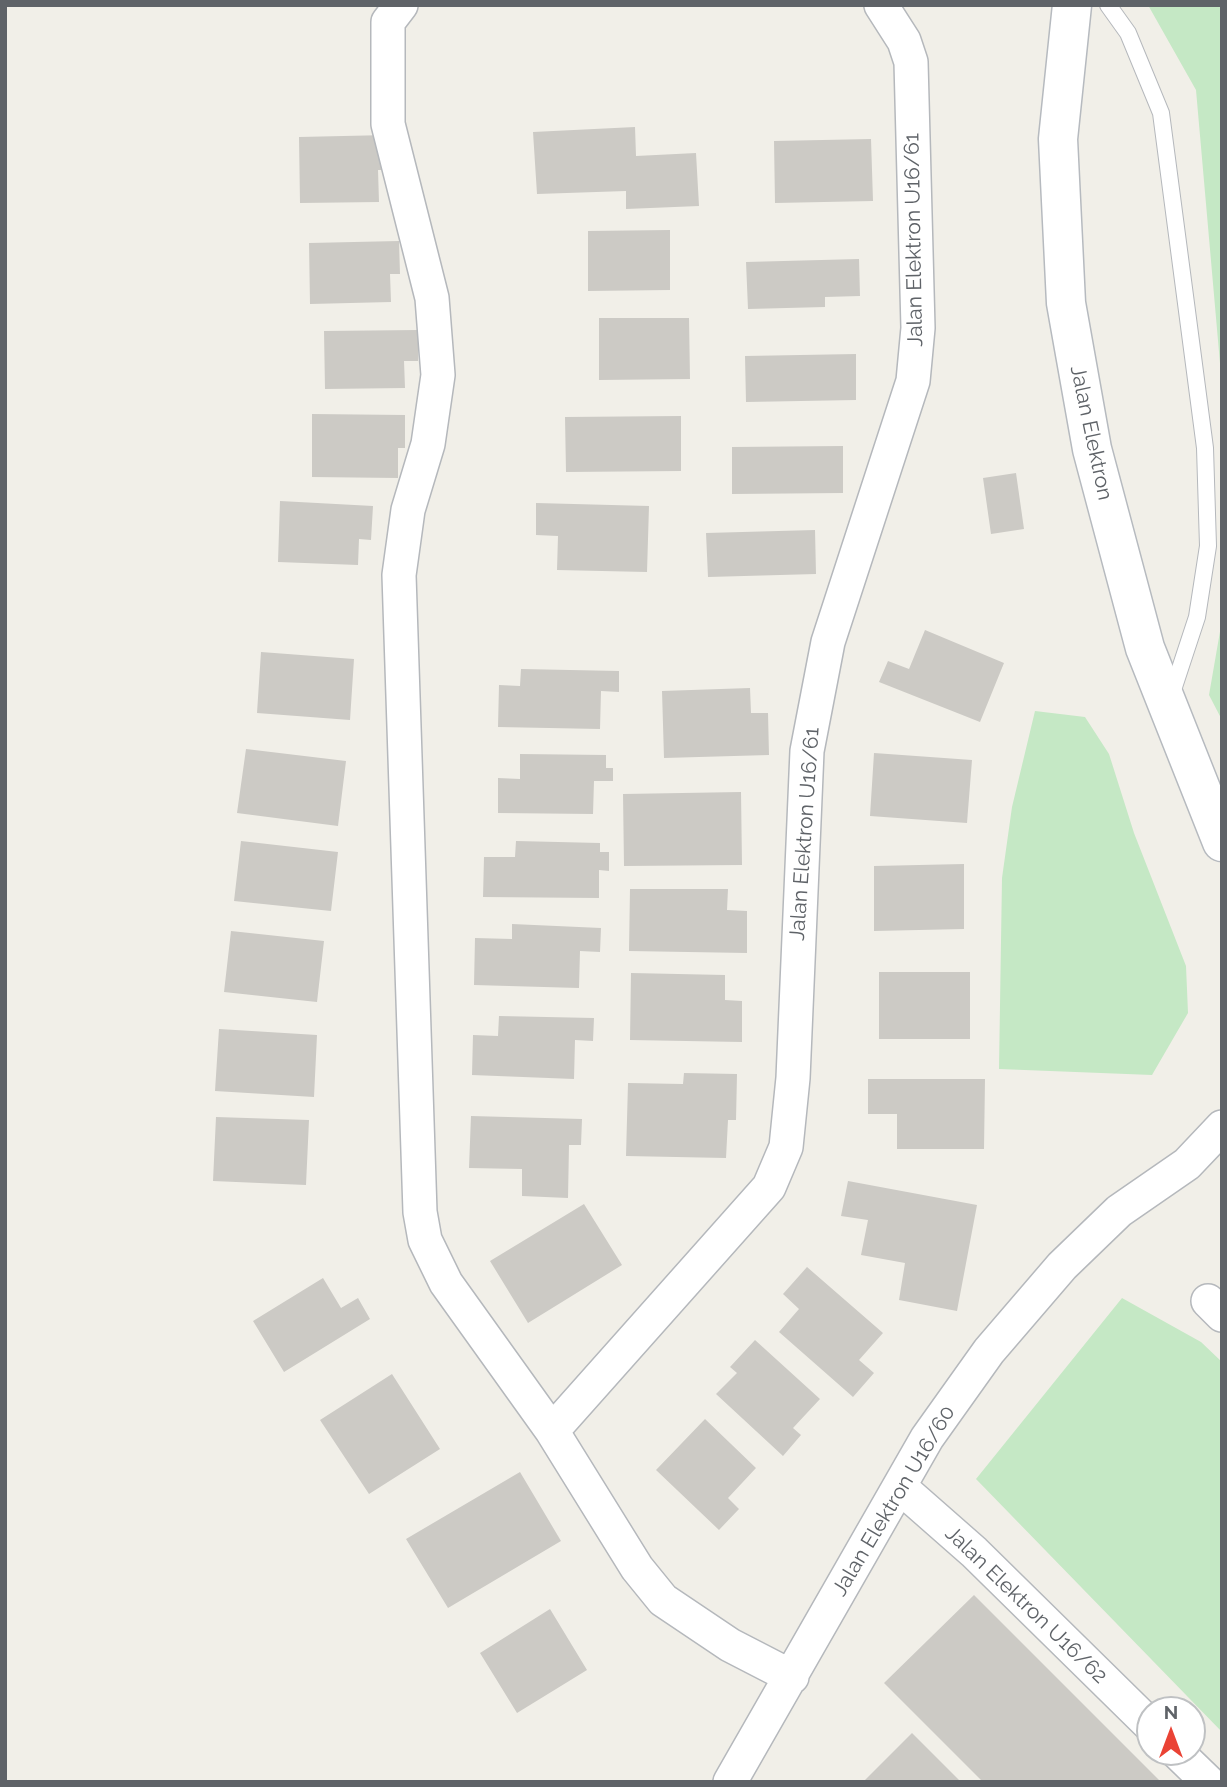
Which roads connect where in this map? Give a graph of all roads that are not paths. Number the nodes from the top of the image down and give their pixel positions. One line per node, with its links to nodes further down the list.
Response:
1 (401, 5): 10 (street)
2 (881, 5): 10 (street, Jalan Elektron U16/61)
3 (1072, 5): 5 (street, Jalan Elektron)
4 (1108, 5): 5 (lane)
5 (1167, 707): 6 (street, Jalan Elektron)
6 (1222, 842)
7 (1222, 1127): 9 (street)
8 (1222, 1150): 9 (street)
9 (1187, 1164): 11 (street, Jalan Elektron U16/60)
10 (552, 1431): 12 (street)
11 (900, 1486): 12 (street, Jalan Elektron U16/60); 13 (street, Jalan Elektron U16/62)
12 (792, 1677): 15 (street, Jalan Elektron U16/60)
13 (1136, 1711)
14 (1191, 1766): 16 (street)
15 (730, 1782)
16 (1208, 1782)

